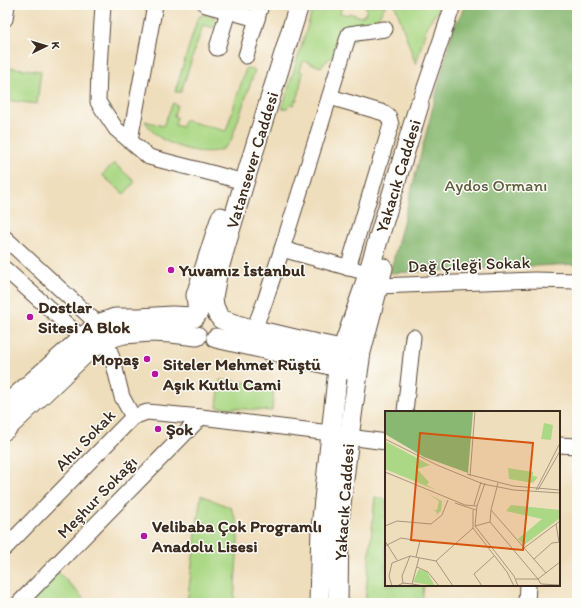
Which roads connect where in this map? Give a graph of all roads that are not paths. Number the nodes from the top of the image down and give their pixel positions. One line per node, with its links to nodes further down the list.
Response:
1 (7, 5): 10 (street)
2 (103, 5): 16 (street)
3 (155, 5): 16 (street)
4 (206, 5): 8 (street)
5 (286, 5): 17 (main road, Vatansever Caddesi)
6 (299, 5): 17 (main road, Vatansever Caddesi)
7 (453, 5): 15 (street)
8 (229, 8): 9 (street); 12 (street)
9 (259, 12): 13 (street)
10 (5, 19)
11 (385, 29): 14 (street)
12 (217, 48)
13 (246, 56)
14 (330, 97): 19 (street); 19 (street)
15 (419, 105): 22 (main road, Yakacık Caddesi)
16 (130, 140): 17 (street)
17 (238, 181): 23 (main road, Vatansever Caddesi); 24 (main road, Vatansever Caddesi)
18 (5, 238): 26 (street)
19 (282, 249): 25 (street)
20 (5, 269): 29 (street)
21 (577, 281): 22 (street, Dağ Çileği Sokak)
22 (371, 288): 31 (main road, Yakacık Caddesi); 32 (main road, Yakacık Caddesi)
23 (196, 315): 24 (main road); 26 (main road); 27 (main road)
24 (220, 317): 25 (main road); 30 (main road)
25 (254, 329): 32 (main road)
26 (102, 332): 27 (main road); 29 (main road); 36 (street, Ahu Sokak); 38 (main road)
27 (197, 336): 30 (main road)
28 (413, 337): 35 (street)
29 (82, 338): 34 (main road)
30 (216, 338): 32 (main road)
31 (361, 352): 32 (main road); 33 (main road, Yakacık Caddesi)
32 (340, 358): 33 (main road); 39 (main road, Yakacık Caddesi)
33 (358, 372): 40 (main road, Yakacık Caddesi)
34 (5, 406)
35 (405, 411)
36 (133, 417): 37 (street); 44 (street, Ahu Sokak)
37 (201, 417): 39 (street); 46 (street, Meşhur Sokağı)
38 (5, 430)
39 (330, 433): 40 (street); 47 (main road, Yakacık Caddesi)
40 (349, 437): 41 (street); 48 (main road, Yakacık Caddesi)
41 (385, 442)
42 (560, 445): 43 (street)
43 (577, 446)
44 (5, 548)
45 (528, 586): 49 (street)
46 (19, 603)
47 (319, 603)
48 (338, 603)
49 (527, 603)

